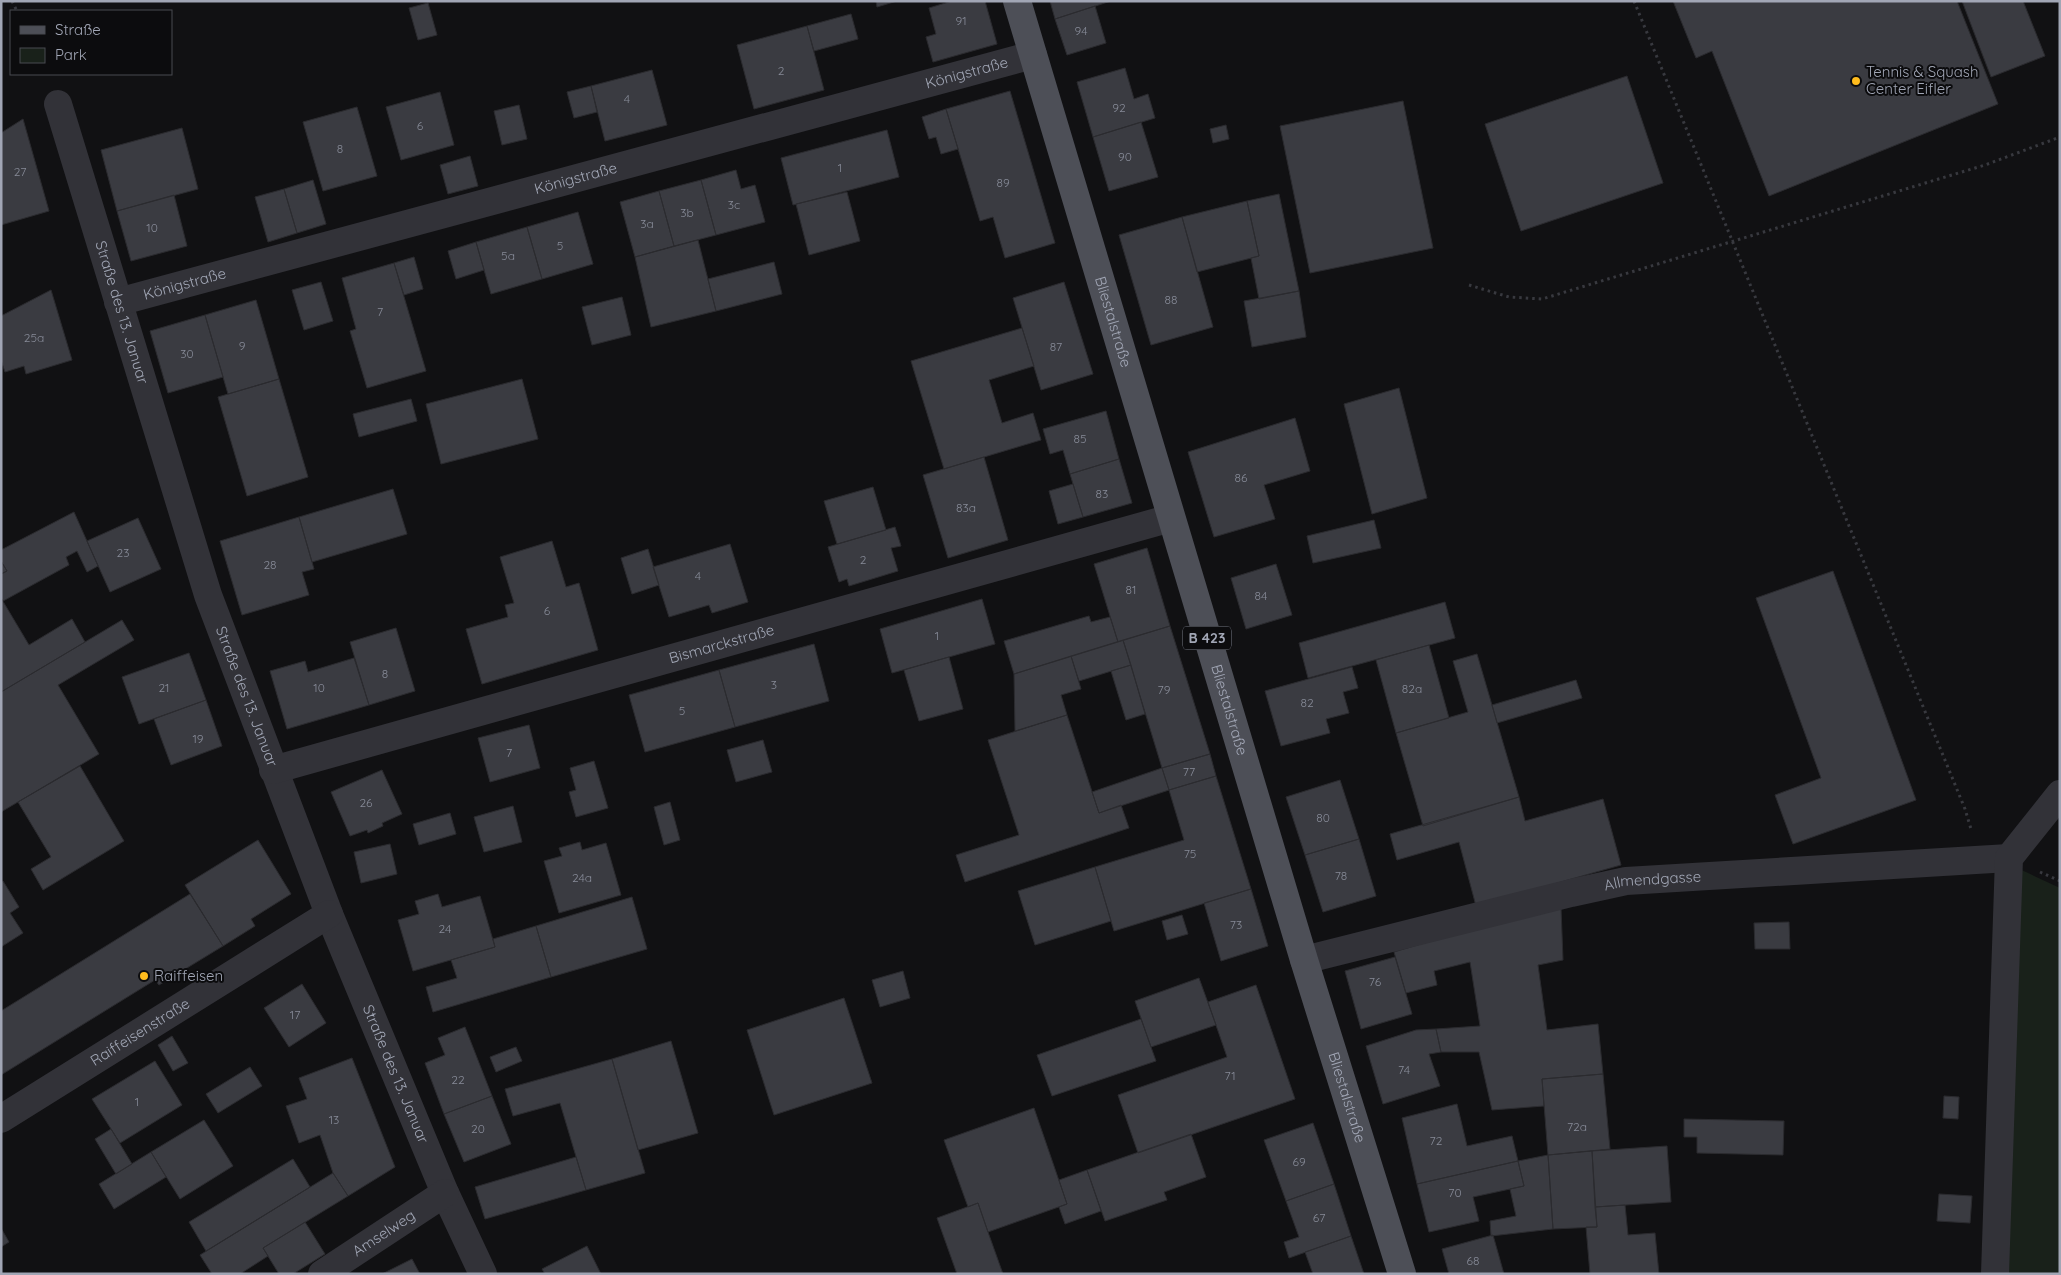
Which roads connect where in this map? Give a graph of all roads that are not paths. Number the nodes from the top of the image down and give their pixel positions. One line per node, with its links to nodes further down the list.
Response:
1 (1017, 1): 2 (main road, Bliestalstraße / B 423)
2 (1033, 55): 4 (street, Königstraße); 5 (main road, Bliestalstraße / B 423)
3 (58, 104): 4 (street, Straße des 13. Januar)
4 (118, 302): 6 (street, Straße des 13. Januar)
5 (1171, 518): 6 (street, Bismarckstraße); 10 (main road, Bliestalstraße / B 423)
6 (273, 770): 9 (street, Straße des 13. Januar)
7 (2060, 794): 8 (street)
8 (2009, 858): 10 (street, Allmendgasse); 16 (street)
9 (329, 914): 11 (street, Raiffeisenstraße); 12 (street, Straße des 13. Januar)
10 (1304, 960): 15 (main road, Bliestalstraße / B 423)
11 (1, 1119)
12 (445, 1193): 13 (street, Amselweg); 14 (street, Straße des 13. Januar)
13 (322, 1274)
14 (483, 1274)
15 (1402, 1274)
16 (1995, 1274)

